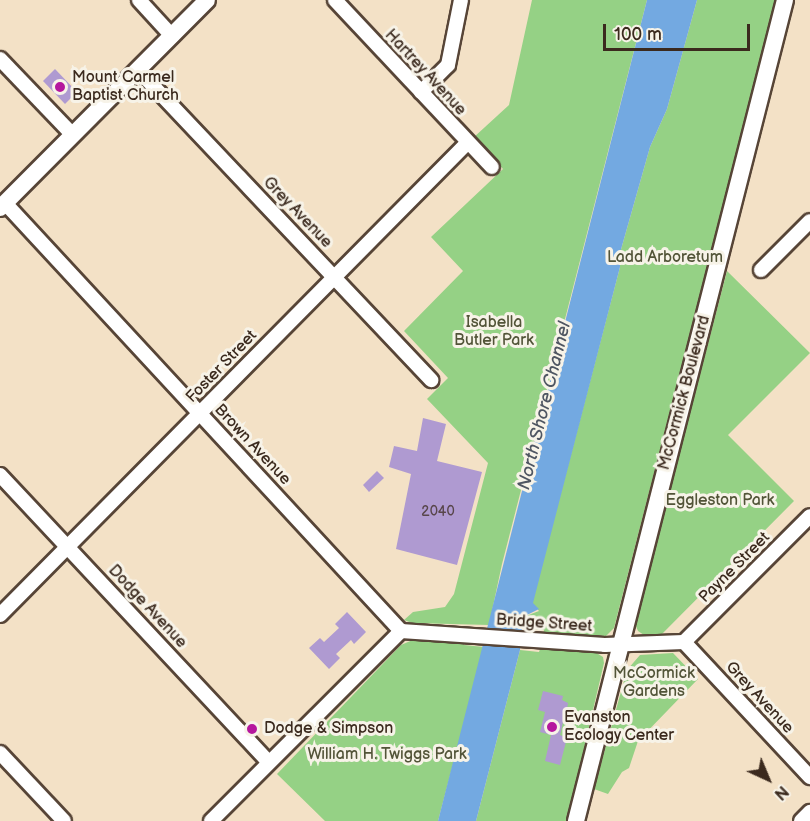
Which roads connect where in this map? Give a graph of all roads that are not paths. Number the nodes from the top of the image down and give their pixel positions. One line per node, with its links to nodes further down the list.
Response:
1 (139, 0): 6 (street)
2 (207, 0): 6 (main road)
3 (335, 0): 9 (street, Hartrey Avenue)
4 (461, 0): 9 (street)
5 (785, 0): 25 (main road, McCormick Boulevard)
6 (172, 36): 8 (main road)
7 (0, 59): 10 (street)
8 (138, 70): 10 (main road); 16 (street, Grey Avenue)
9 (420, 92): 11 (street, Hartrey Avenue)
10 (73, 135): 13 (main road)
11 (468, 142): 12 (street, Hartrey Avenue); 16 (street, Foster Street)
12 (492, 167)
13 (3, 206): 18 (street, Brown Avenue)
14 (810, 221): 15 (street)
15 (761, 270)
16 (334, 277): 17 (street, Grey Avenue); 18 (street, Foster Street)
17 (430, 380)
18 (200, 414): 21 (street, Foster Street); 23 (street, Brown Avenue)
19 (0, 476): 21 (street, Dodge Avenue)
20 (810, 516): 24 (street, Payne Street)
21 (68, 548): 22 (street, Foster Street); 27 (street, Dodge Avenue)
22 (0, 615)
23 (401, 631): 25 (street, Bridge Street); 27 (street)
24 (684, 642): 25 (street, Bridge Street); 28 (street, Grey Avenue)
25 (620, 645): 32 (main road, McCormick Boulevard)
26 (0, 753): 30 (street)
27 (269, 762): 31 (street)
28 (810, 777)
29 (810, 812): 33 (street)
30 (64, 821)
31 (212, 821)
32 (576, 821)
33 (801, 821)

